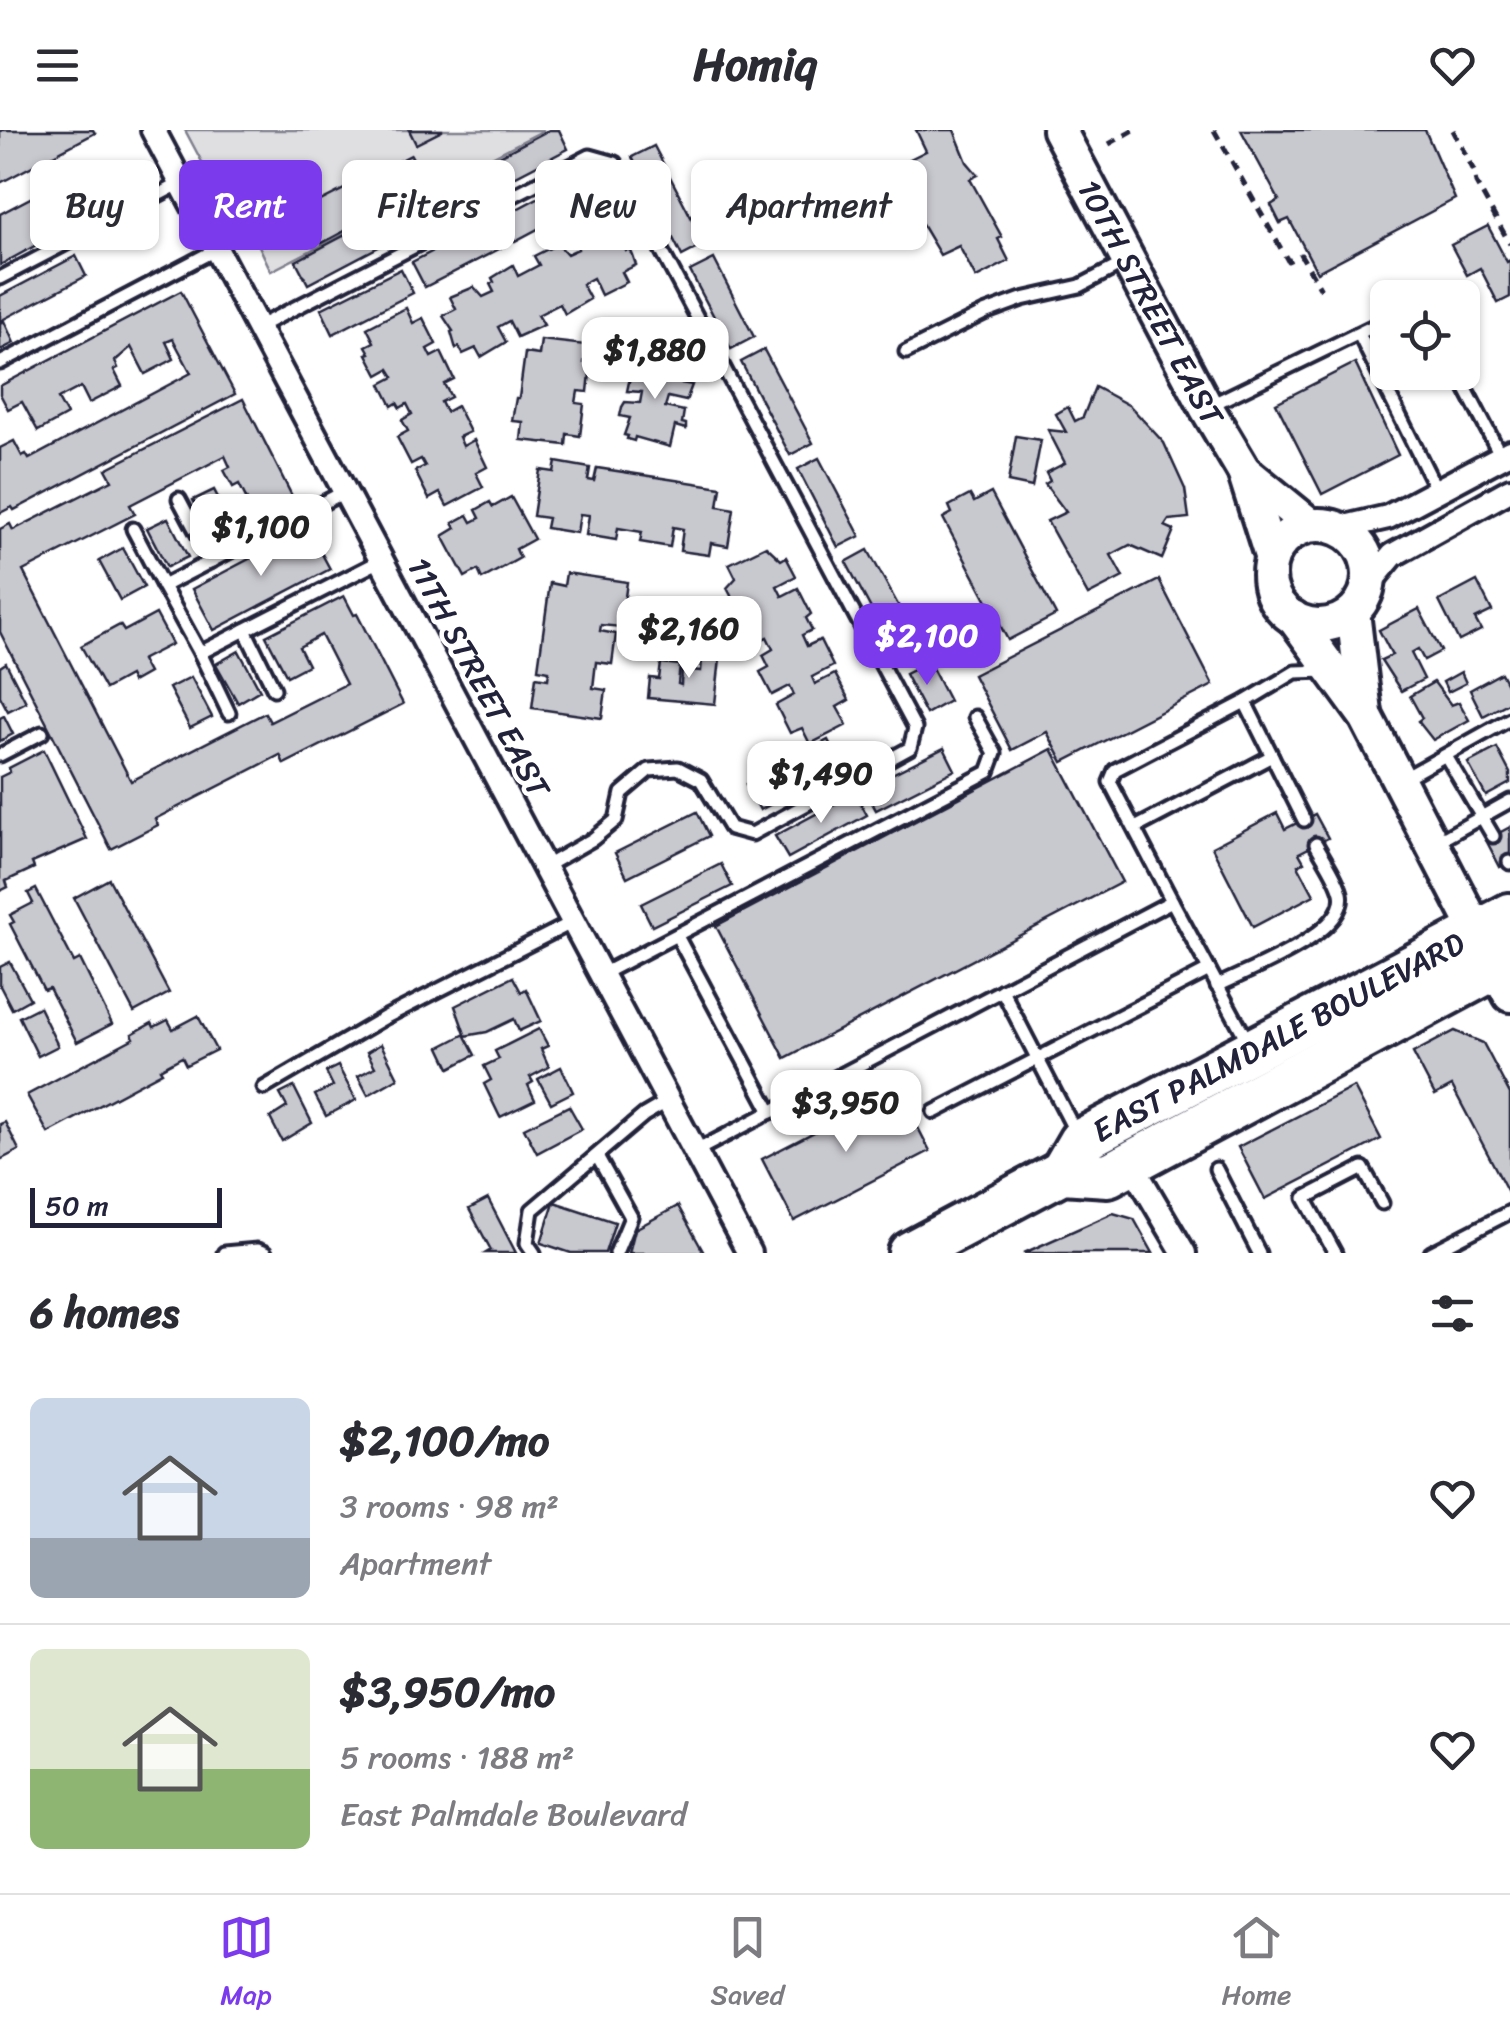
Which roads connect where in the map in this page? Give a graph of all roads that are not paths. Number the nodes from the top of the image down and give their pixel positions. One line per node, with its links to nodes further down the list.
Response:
1 (153, 130): 3 (street, 11TH STREET EAST)
2 (1059, 130): 7 (main road, 10TH STREET EAST)
3 (179, 179)
4 (179, 184): 8 (lane)
5 (213, 250): 13 (lane)
6 (218, 250): 9 (street, 11TH STREET EAST)
7 (1128, 261): 12 (lane); 15 (main road, 10TH STREET EAST)
8 (0, 278)
9 (258, 326): 20 (street, 11TH STREET EAST); 52 (lane)
10 (1370, 328): 11 (lane)
11 (1358, 334): 15 (lane); 19 (lane)
12 (906, 352)
13 (0, 364)
14 (1469, 390): 16 (lane)
15 (1206, 408): 17 (main road, 10TH STREET EAST)
16 (1506, 454): 19 (street)
17 (1244, 471): 22 (main road, 10TH STREET EAST); 24 (main road, 10TH STREET EAST)
18 (1510, 490): 28 (street)
19 (1438, 491): 22 (street)
20 (344, 492): 25 (lane); 26 (street, 11TH STREET EAST)
21 (179, 499): 25 (lane)
22 (1323, 527): 24 (main road); 28 (main road)
23 (132, 528): 27 (lane)
24 (1271, 556): 29 (main road)
25 (212, 561): 27 (lane)
26 (380, 561): 30 (lane); 52 (street, 11TH STREET EAST)
27 (163, 586): 31 (lane)
28 (1360, 598): 29 (main road); 36 (main road)
29 (1293, 618): 32 (main road)
30 (245, 630): 31 (lane); 33 (lane)
31 (200, 653): 35 (lane)
32 (1330, 671): 34 (lane); 36 (main road)
33 (274, 689)
34 (1245, 702): 41 (lane); 48 (lane)
35 (229, 712)
36 (1366, 717): 43 (main road)
37 (976, 718): 55 (lane)
38 (1510, 720): 42 (lane)
39 (42, 733): 40 (lane)
40 (0, 755)
41 (1272, 756): 46 (lane); 48 (lane)
42 (1446, 756): 43 (lane); 45 (lane)
43 (1401, 780): 51 (main road)
44 (1506, 804): 45 (lane); 47 (lane)
45 (1480, 816): 49 (lane); 51 (lane)
46 (1304, 820)
47 (1510, 822)
48 (1135, 828): 53 (lane)
49 (1493, 836)
50 (1316, 844): 59 (lane)
51 (1434, 844): 56 (main road)
52 (544, 868): 54 (street, 11TH STREET EAST)
53 (1172, 901): 57 (lane); 60 (lane)
54 (573, 922): 58 (street, 11TH STREET EAST); 63 (lane)
55 (677, 936): 58 (lane); 65 (lane)
56 (1501, 953): 61 (highway, EAST PALMDALE BOULEVARD); 70 (highway, EAST PALMDALE BOULEVARD)
57 (1209, 970): 59 (lane); 62 (lane)
58 (602, 974): 64 (street, 11TH STREET EAST)
59 (1218, 986): 61 (lane)
60 (1002, 990): 62 (lane); 65 (lane)
61 (1252, 1050): 69 (highway, EAST PALMDALE BOULEVARD)
62 (1039, 1056): 66 (lane); 69 (lane)
63 (264, 1088)
64 (668, 1101): 67 (street, 11TH STREET EAST); 68 (lane)
65 (771, 1112): 67 (lane)
66 (934, 1112)
67 (696, 1151): 78 (street, 11TH STREET EAST)
68 (596, 1156): 76 (lane); 77 (lane)
69 (1071, 1157): 70 (highway, EAST PALMDALE BOULEVARD); 79 (highway, EAST PALMDALE BOULEVARD)
70 (1131, 1163): 80 (street)
71 (1216, 1169): 81 (lane)
72 (1382, 1202): 82 (lane)
73 (1510, 1212): 83 (lane)
74 (224, 1253): 75 (lane)
75 (266, 1253)
76 (534, 1253)
77 (616, 1253)
78 (749, 1253)
79 (910, 1253)
80 (1184, 1253)
81 (1259, 1253)
82 (1335, 1253)
83 (1431, 1253)

